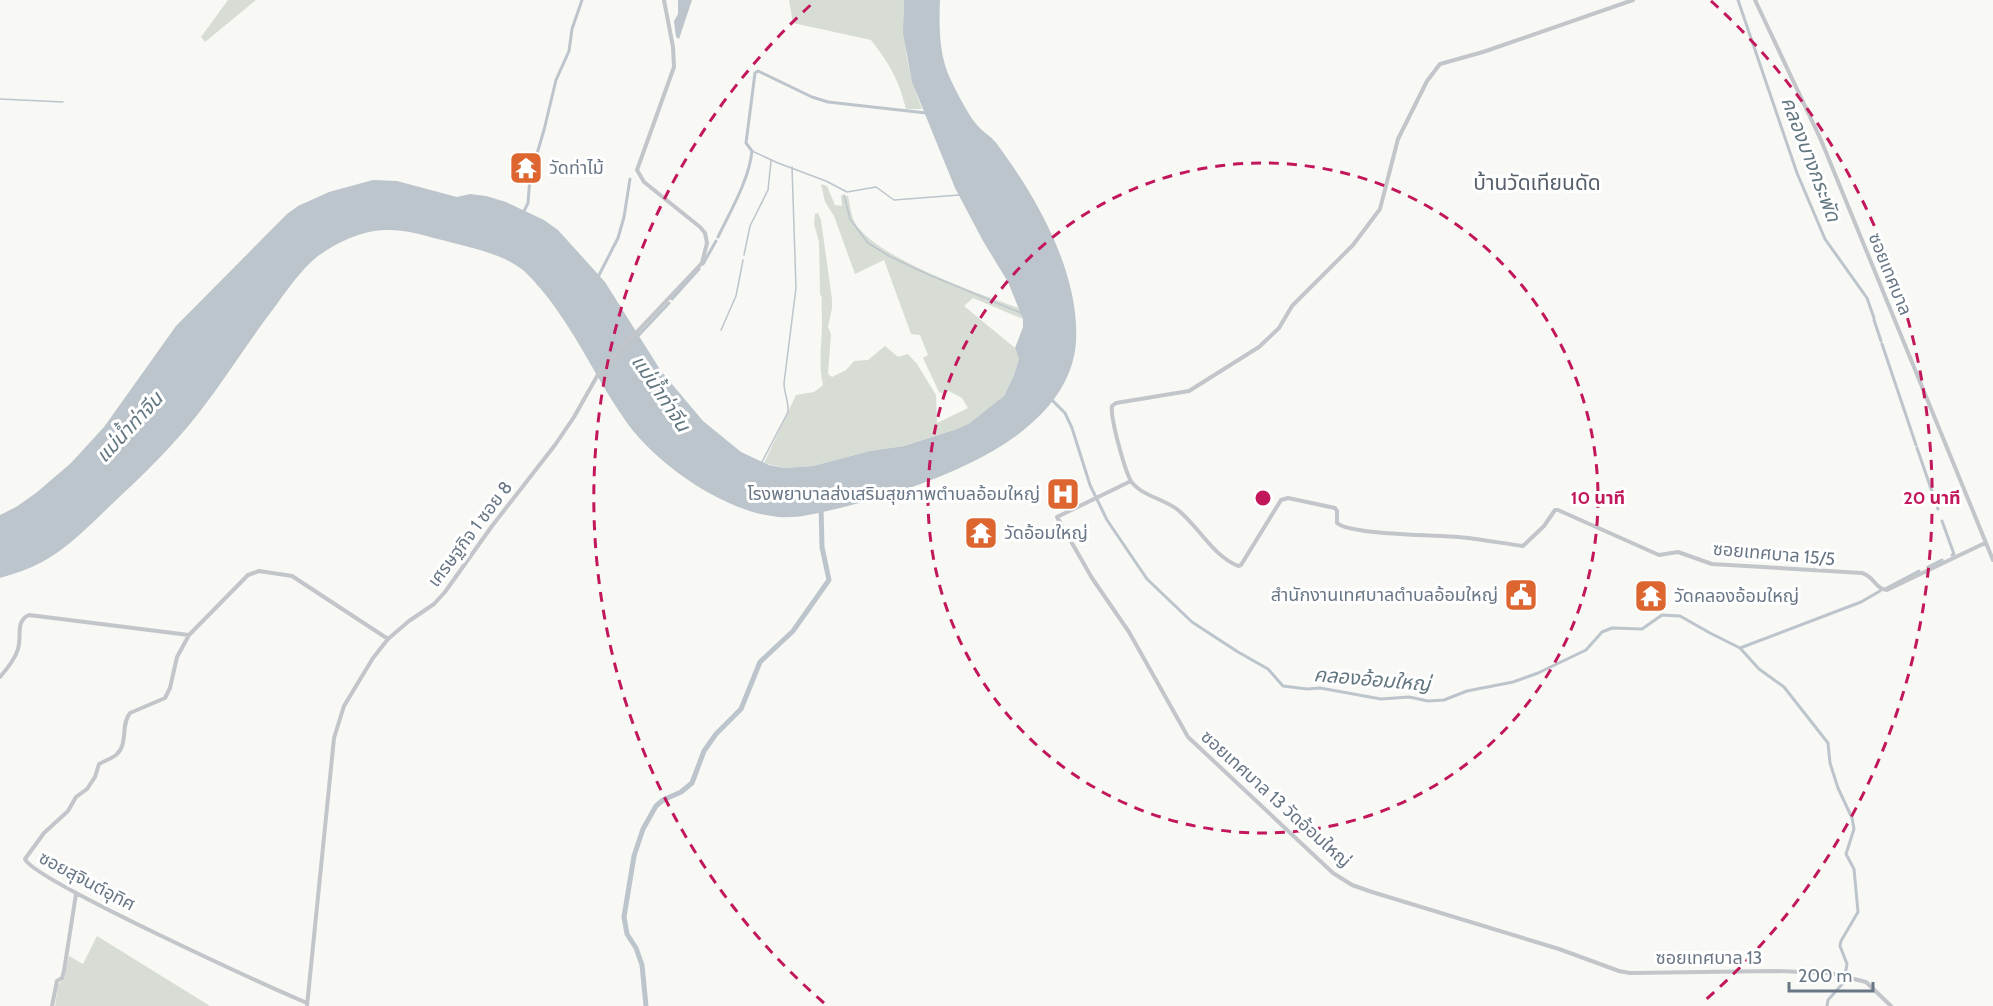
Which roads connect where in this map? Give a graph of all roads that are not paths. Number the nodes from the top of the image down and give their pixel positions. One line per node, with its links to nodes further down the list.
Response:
1 (664, 0): 8 (street, เศรษฐกิจ 1 ซอย 8)
2 (1633, 0): 4 (street)
3 (1755, 0): 5 (street, ซอยเทศบาล)
4 (1131, 481): 5 (street, ซอยเทศบาล 15/5); 11 (street, ซอยเทศบาล 13 วัดอ้อมใหญ่)
5 (1985, 543): 6 (street, ซอยเทศบาล)
6 (1993, 560)
7 (189, 636): 8 (street); 9 (street); 10 (street, ซอยสุจินต์อุทิศ)
8 (388, 639): 12 (street, เศรษฐกิจ 1 ซอย 8)
9 (2, 675)
10 (76, 894): 12 (street, ซอยสุจินต์อุทิศ); 13 (street)
11 (1590, 961): 14 (street, ซอยเทศบาล 13)
12 (307, 1004)
13 (52, 1006)
14 (1891, 1006)

